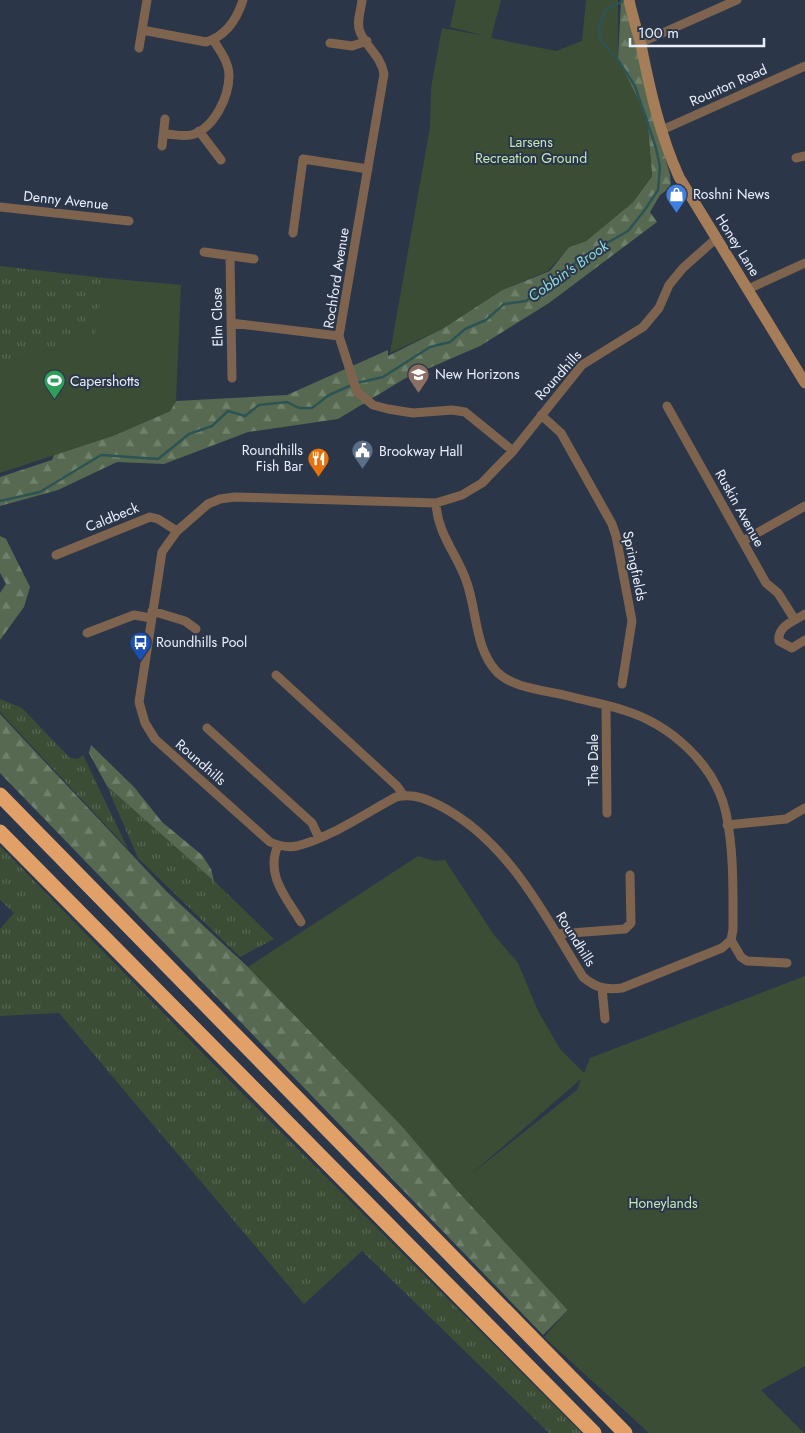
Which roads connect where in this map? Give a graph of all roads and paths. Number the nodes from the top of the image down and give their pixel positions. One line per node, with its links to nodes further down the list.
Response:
1 (147, 0): 6 (street)
2 (243, 0): 7 (street)
3 (362, 0): 8 (street, Rochford Avenue)
4 (736, 0): 10 (street)
5 (629, 2): 10 (street, Honey Lane)
6 (142, 30): 7 (street); 11 (street)
7 (213, 40): 15 (street)
8 (367, 41): 9 (street); 19 (street, Rochford Avenue)
9 (330, 43)
10 (640, 43): 14 (street, Honey Lane)
11 (139, 48)
12 (805, 66): 14 (street, Rounton Road)
13 (166, 119): 16 (street)
14 (662, 130): 23 (street, Honey Lane)
15 (199, 131): 16 (street); 18 (street)
16 (164, 134): 17 (street)
17 (162, 146)
18 (221, 160)
19 (368, 169): 22 (street); 30 (street, Rochford Avenue)
20 (0, 207): 21 (street, Denny Avenue)
21 (129, 221)
22 (293, 232)
23 (717, 240): 28 (street, Honey Lane); 34 (street, Roundhills)
24 (204, 252): 25 (street)
25 (230, 256): 26 (street); 29 (street, Elm Close)
26 (254, 259)
27 (805, 263): 28 (street)
28 (748, 289): 32 (street, Honey Lane)
29 (231, 323): 30 (street); 31 (street, Elm Close)
30 (339, 336): 35 (street, Rochford Avenue)
31 (232, 378)
32 (805, 383)
33 (667, 406): 39 (street, Ruskin Avenue)
34 (542, 415): 35 (street, Roundhills); 48 (street, Springfields)
35 (513, 451): 36 (street, Roundhills)
36 (436, 503): 38 (street, Roundhills); 49 (street)
37 (805, 506): 39 (street)
38 (177, 531): 40 (street, Caldbeck); 41 (street, Roundhills)
39 (743, 541): 43 (street, Ruskin Avenue)
40 (56, 555)
41 (151, 614): 44 (street); 45 (street); 58 (street, Roundhills)
42 (805, 614): 43 (street)
43 (795, 620): 46 (street)
44 (196, 629)
45 (87, 633)
46 (805, 640)
47 (276, 674): 52 (street)
48 (622, 684)
49 (606, 707): 54 (street, The Dale); 55 (street)
50 (207, 728): 57 (street)
51 (0, 795): 67 (highway)
52 (404, 796): 57 (street); 61 (street, Roundhills)
53 (805, 808): 55 (street)
54 (607, 813)
55 (727, 825): 62 (street)
56 (0, 832): 66 (highway)
57 (319, 838): 58 (street)
58 (278, 845): 60 (street)
59 (630, 875): 61 (street)
60 (301, 922)
61 (556, 934): 64 (street, Roundhills)
62 (731, 940): 63 (street); 64 (street)
63 (787, 963)
64 (602, 988): 65 (street)
65 (605, 1019)
66 (594, 1433)
67 (625, 1433)

